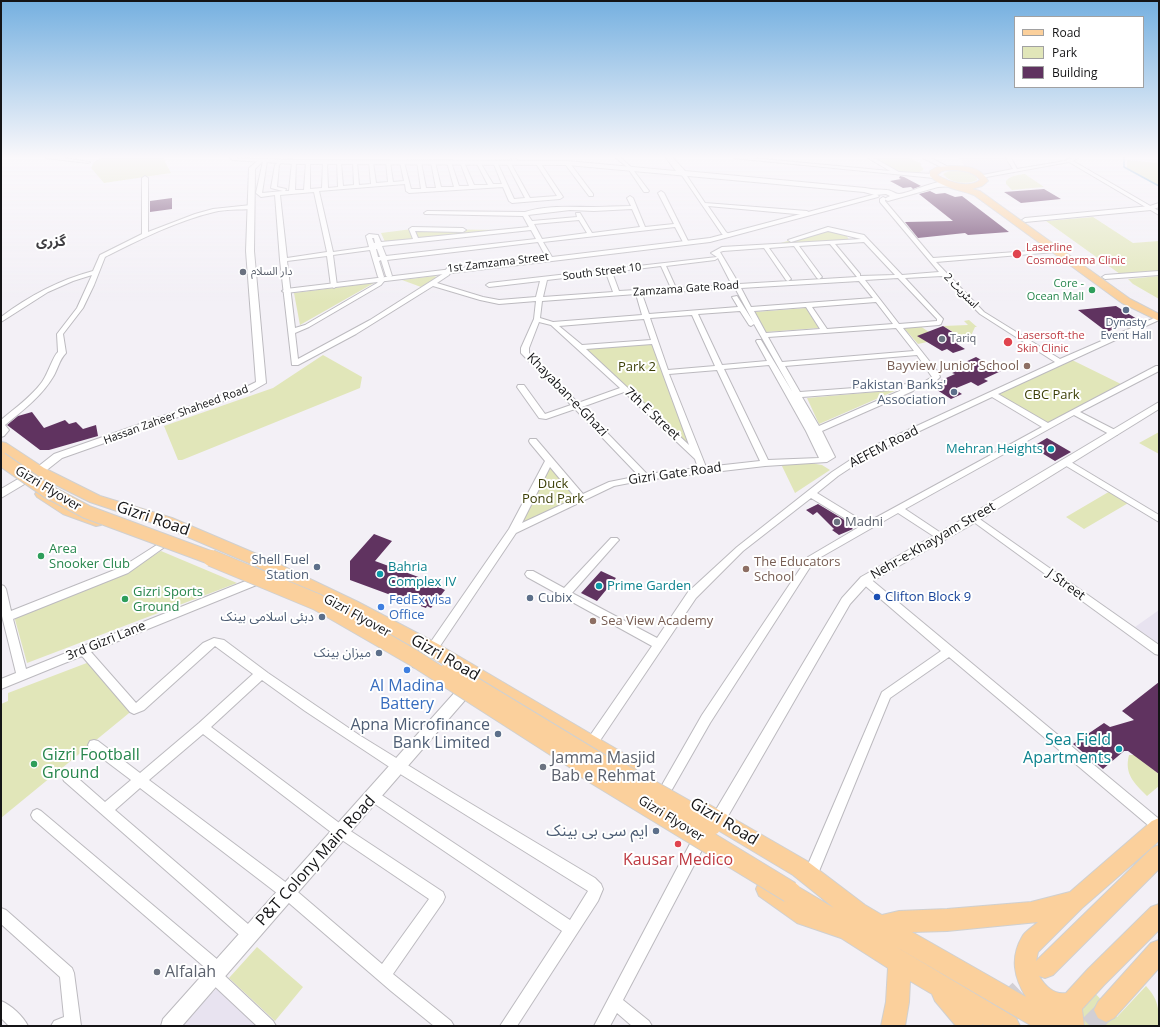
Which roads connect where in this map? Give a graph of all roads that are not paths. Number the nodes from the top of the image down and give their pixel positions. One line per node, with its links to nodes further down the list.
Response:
1 (144, 206): 26 (street)
2 (278, 206): 45 (street)
3 (319, 206): 39 (street)
4 (667, 206): 22 (street)
5 (707, 206): 27 (street)
6 (728, 206): 17 (street)
7 (837, 206): 17 (street, 1st Zamzama Street)
8 (886, 206): 44 (street, اسٹریٹ 2)
9 (1004, 206): 37 (main road)
10 (1007, 206): 20 (main road)
11 (1147, 206): 15 (street)
12 (1157, 206): 15 (street)
13 (251, 207): 26 (street); 117 (street, Hassan Zaheer Shaheed Road)
14 (634, 207): 19 (street); 23 (street)
15 (1151, 208): 18 (street); 20 (street)
16 (427, 213): 19 (street)
17 (807, 213): 27 (street, 1st Zamzama Street)
18 (1159, 213)
19 (525, 214): 21 (street)
20 (1025, 220): 56 (main road)
21 (532, 225): 24 (street); 25 (street); 29 (street)
22 (676, 225): 23 (street); 31 (street)
23 (643, 228): 25 (street)
24 (501, 230): 28 (street); 28 (street)
25 (590, 234): 29 (street)
26 (145, 235): 50 (street)
27 (728, 236): 31 (street, 1st Zamzama Street)
28 (416, 240): 36 (street)
29 (539, 240): 41 (street); 42 (street)
30 (866, 240): 32 (street); 34 (street); 53 (street)
31 (686, 242): 38 (street, 1st Zamzama Street)
32 (831, 242): 33 (street); 54 (street)
33 (795, 244): 34 (street); 55 (street)
34 (774, 245): 35 (street, South Street 10)
35 (765, 246): 40 (street, South Street 10); 59 (street)
36 (376, 247): 39 (street); 42 (street); 43 (street)
37 (1055, 250): 44 (street); 76 (main road)
38 (584, 254): 41 (street, 1st Zamzama Street); 46 (street, 1st Zamzama Street)
39 (330, 255): 45 (street); 62 (street)
40 (715, 256): 47 (street, South Street 10); 63 (street)
41 (549, 257): 46 (street, 1st Zamzama Street)
42 (384, 259): 43 (street); 57 (street)
43 (377, 260): 57 (street)
44 (933, 260): 51 (street, اسٹریٹ 2)
45 (284, 262): 67 (street)
46 (522, 262): 48 (street, 1st Zamzama Street)
47 (663, 265): 49 (street, South Street 10); 65 (street)
48 (449, 270): 57 (street, 1st Zamzama Street); 61 (street)
49 (608, 271): 58 (street, South Street 10); 68 (street)
50 (96, 272): 78 (street); 102 (street)
51 (942, 272): 53 (street, Zamzama Gate Road); 88 (street, اسٹریٹ 2)
52 (1159, 273): 56 (street)
53 (897, 274): 54 (street, Zamzama Gate Road); 81 (street)
54 (859, 276): 55 (street, Zamzama Gate Road); 60 (street, Zamzama Gate Road); 71 (street)
55 (820, 277): 60 (street, Zamzama Gate Road)
56 (1104, 277): 76 (main road)
57 (384, 278): 62 (street, 1st Zamzama Street); 83 (street)
58 (544, 279): 64 (street, South Street 10); 70 (street, Khayaban-e-Ghazi)
59 (788, 279): 60 (street, Zamzama Gate Road); 63 (street, Zamzama Gate Road)
60 (804, 280): 63 (street, Zamzama Gate Road)
61 (435, 282): 70 (street, Zamzama Gate Road); 83 (street)
62 (334, 284): 67 (street, 1st Zamzama Street)
63 (732, 285): 66 (street, Zamzama Gate Road); 73 (street)
64 (489, 286)
65 (673, 287): 66 (street, Zamzama Gate Road); 68 (street, Zamzama Gate Road)
66 (688, 288): 69 (street, Zamzama Gate Road)
67 (286, 290): 83 (street)
68 (616, 290): 70 (street, Zamzama Gate Road)
69 (638, 292): 70 (street, Zamzama Gate Road); 75 (street)
70 (540, 298): 77 (street, Khayaban-e-Ghazi)
71 (877, 300): 72 (street); 81 (street)
72 (808, 305): 73 (street); 82 (street)
73 (746, 309): 74 (street); 79 (street)
74 (694, 313): 75 (street); 91 (street)
75 (647, 316): 80 (street); 85 (street)
76 (1159, 316): 88 (street, AEFEM Road)
77 (537, 319): 80 (street); 100 (street, Khayaban-e-Ghazi)
78 (1, 320)
79 (752, 321): 84 (street); 89 (street)
80 (553, 324): 86 (street, 7th E Street)
81 (896, 325): 82 (street); 87 (street)
82 (824, 330): 84 (street)
83 (293, 331)
84 (763, 334): 90 (street)
85 (655, 342): 86 (street); 93 (street)
86 (580, 347): 96 (street, 7th E Street)
87 (919, 353): 90 (street); 94 (street)
88 (1060, 362): 97 (street, AEFEM Road)
89 (772, 363): 91 (street); 98 (street)
90 (780, 364): 98 (street)
91 (720, 367): 93 (street); 114 (street)
92 (1159, 368): 101 (street)
93 (665, 372): 110 (street)
94 (911, 385): 98 (street); 104 (street)
95 (521, 387): 100 (street)
96 (625, 389): 100 (street); 110 (street, 7th E Street)
97 (992, 394): 103 (street); 121 (street, AEFEM Road)
98 (794, 395): 104 (street)
99 (1159, 406): 105 (street, Nehr-e-Khayyam Street)
100 (577, 407): 118 (street, Khayaban-e-Ghazi)
101 (1074, 412): 103 (street); 105 (street)
102 (1, 425): 106 (street)
103 (1048, 427): 123 (street)
104 (814, 430): 114 (street, Gizri Gate Road)
105 (1114, 433): 113 (street, Nehr-e-Khayyam Street)
106 (1, 434)
107 (533, 441): 112 (street)
108 (1, 446): 117 (main road, Gizri Road)
109 (1, 452): 163 (main road, Gizri Flyover, bridge)
110 (697, 457): 116 (street)
111 (1, 459): 163 (main road, Gizri Flyover, bridge)
112 (550, 460): 122 (street); 127 (street)
113 (1066, 462): 124 (street, Nehr-e-Khayyam Street); 125 (street)
114 (765, 463): 116 (street, Gizri Gate Road)
115 (1, 465): 119 (main road, Gizri Road)
116 (703, 470): 118 (street, Gizri Gate Road)
117 (39, 471): 119 (street); 131 (main road, Gizri Road)
118 (645, 476): 122 (street, Gizri Gate Road)
119 (23, 481): 120 (street); 130 (main road, Gizri Road)
120 (1, 494)
121 (810, 494): 126 (street); 138 (street, AEFEM Road)
122 (581, 498): 127 (street, Gizri Gate Road)
123 (898, 509): 126 (street); 128 (street)
124 (974, 518): 128 (street, Nehr-e-Khayyam Street); 142 (street, J Street)
125 (1159, 519)
126 (865, 527): 154 (street)
127 (513, 531): 139 (street, Gizri Gate Road)
128 (941, 537): 133 (street, Nehr-e-Khayyam Street)
129 (614, 540): 136 (street)
130 (163, 544): 134 (main road, Gizri Road); 137 (street)
131 (275, 569): 134 (street, 3rd Gizri Lane); 139 (main road, Gizri Road)
132 (530, 574): 136 (street)
133 (865, 580): 141 (street); 158 (street, Nehr-e-Khayyam Street)
134 (257, 581): 140 (street, 3rd Gizri Lane); 143 (main road, Gizri Road)
135 (1, 589): 137 (street)
136 (566, 593): 138 (street)
137 (7, 617): 144 (street)
138 (658, 644): 149 (street, AEFEM Road)
139 (432, 649): 143 (street, Gizri Gate Road); 149 (main road, Gizri Road)
140 (83, 650): 144 (street, 3rd Gizri Lane); 145 (street)
141 (950, 651): 159 (street); 163 (street)
142 (1159, 651)
143 (414, 666): 147 (main road, Gizri Road)
144 (22, 675): 146 (street, 3rd Gizri Lane)
145 (260, 675): 148 (street); 151 (street)
146 (1, 684)
147 (461, 695): 151 (street, P&T Colony Main Road); 161 (main road, Gizri Road)
148 (203, 727): 153 (street); 160 (street)
149 (591, 744): 154 (main road, Gizri Road)
150 (94, 745): 153 (street)
151 (399, 767): 155 (street, P&T Colony Main Road); 170 (street)
152 (68, 777): 156 (street)
153 (141, 781): 156 (street); 164 (street)
154 (666, 789): 158 (main road, Gizri Road)
155 (373, 796): 160 (street, P&T Colony Main Road); 170 (street)
156 (106, 809): 171 (street)
157 (37, 815): 175 (street)
158 (719, 818): 163 (main road, Gizri Road)
159 (1159, 827): 165 (main road)
160 (341, 832): 164 (street, P&T Colony Main Road); 176 (street)
161 (697, 845): 169 (main road, Gizri Road); 178 (street)
162 (1159, 855): 174 (main road)
163 (799, 881): 168 (main road); 169 (main road)
164 (287, 892): 171 (street, P&T Colony Main Road); 176 (street)
165 (1074, 901): 168 (main road); 179 (main road)
166 (1, 915): 182 (street)
167 (1159, 916): 179 (main road)
168 (871, 922): 193 (main road)
169 (842, 927): 173 (main road)
170 (570, 928): 187 (street)
171 (250, 935): 175 (street, P&T Colony Main Road)
172 (1159, 951): 181 (main road)
173 (899, 962): 177 (main road); 190 (main road)
174 (1045, 967)
175 (216, 973): 184 (street, P&T Colony Main Road); 185 (street)
176 (383, 975): 186 (street)
177 (934, 982): 191 (main road); 192 (main road)
178 (614, 1002): 188 (street); 189 (street)
179 (1072, 1004): 194 (main road)
180 (1, 1008): 183 (street)
181 (1106, 1010)
182 (68, 1025)
183 (20, 1026)
184 (170, 1026)
185 (268, 1026)
186 (446, 1026)
187 (508, 1026)
188 (602, 1026)
189 (644, 1026)
190 (893, 1026)
191 (971, 1026)
192 (1008, 1026)
193 (1055, 1026)
194 (1072, 1026)

